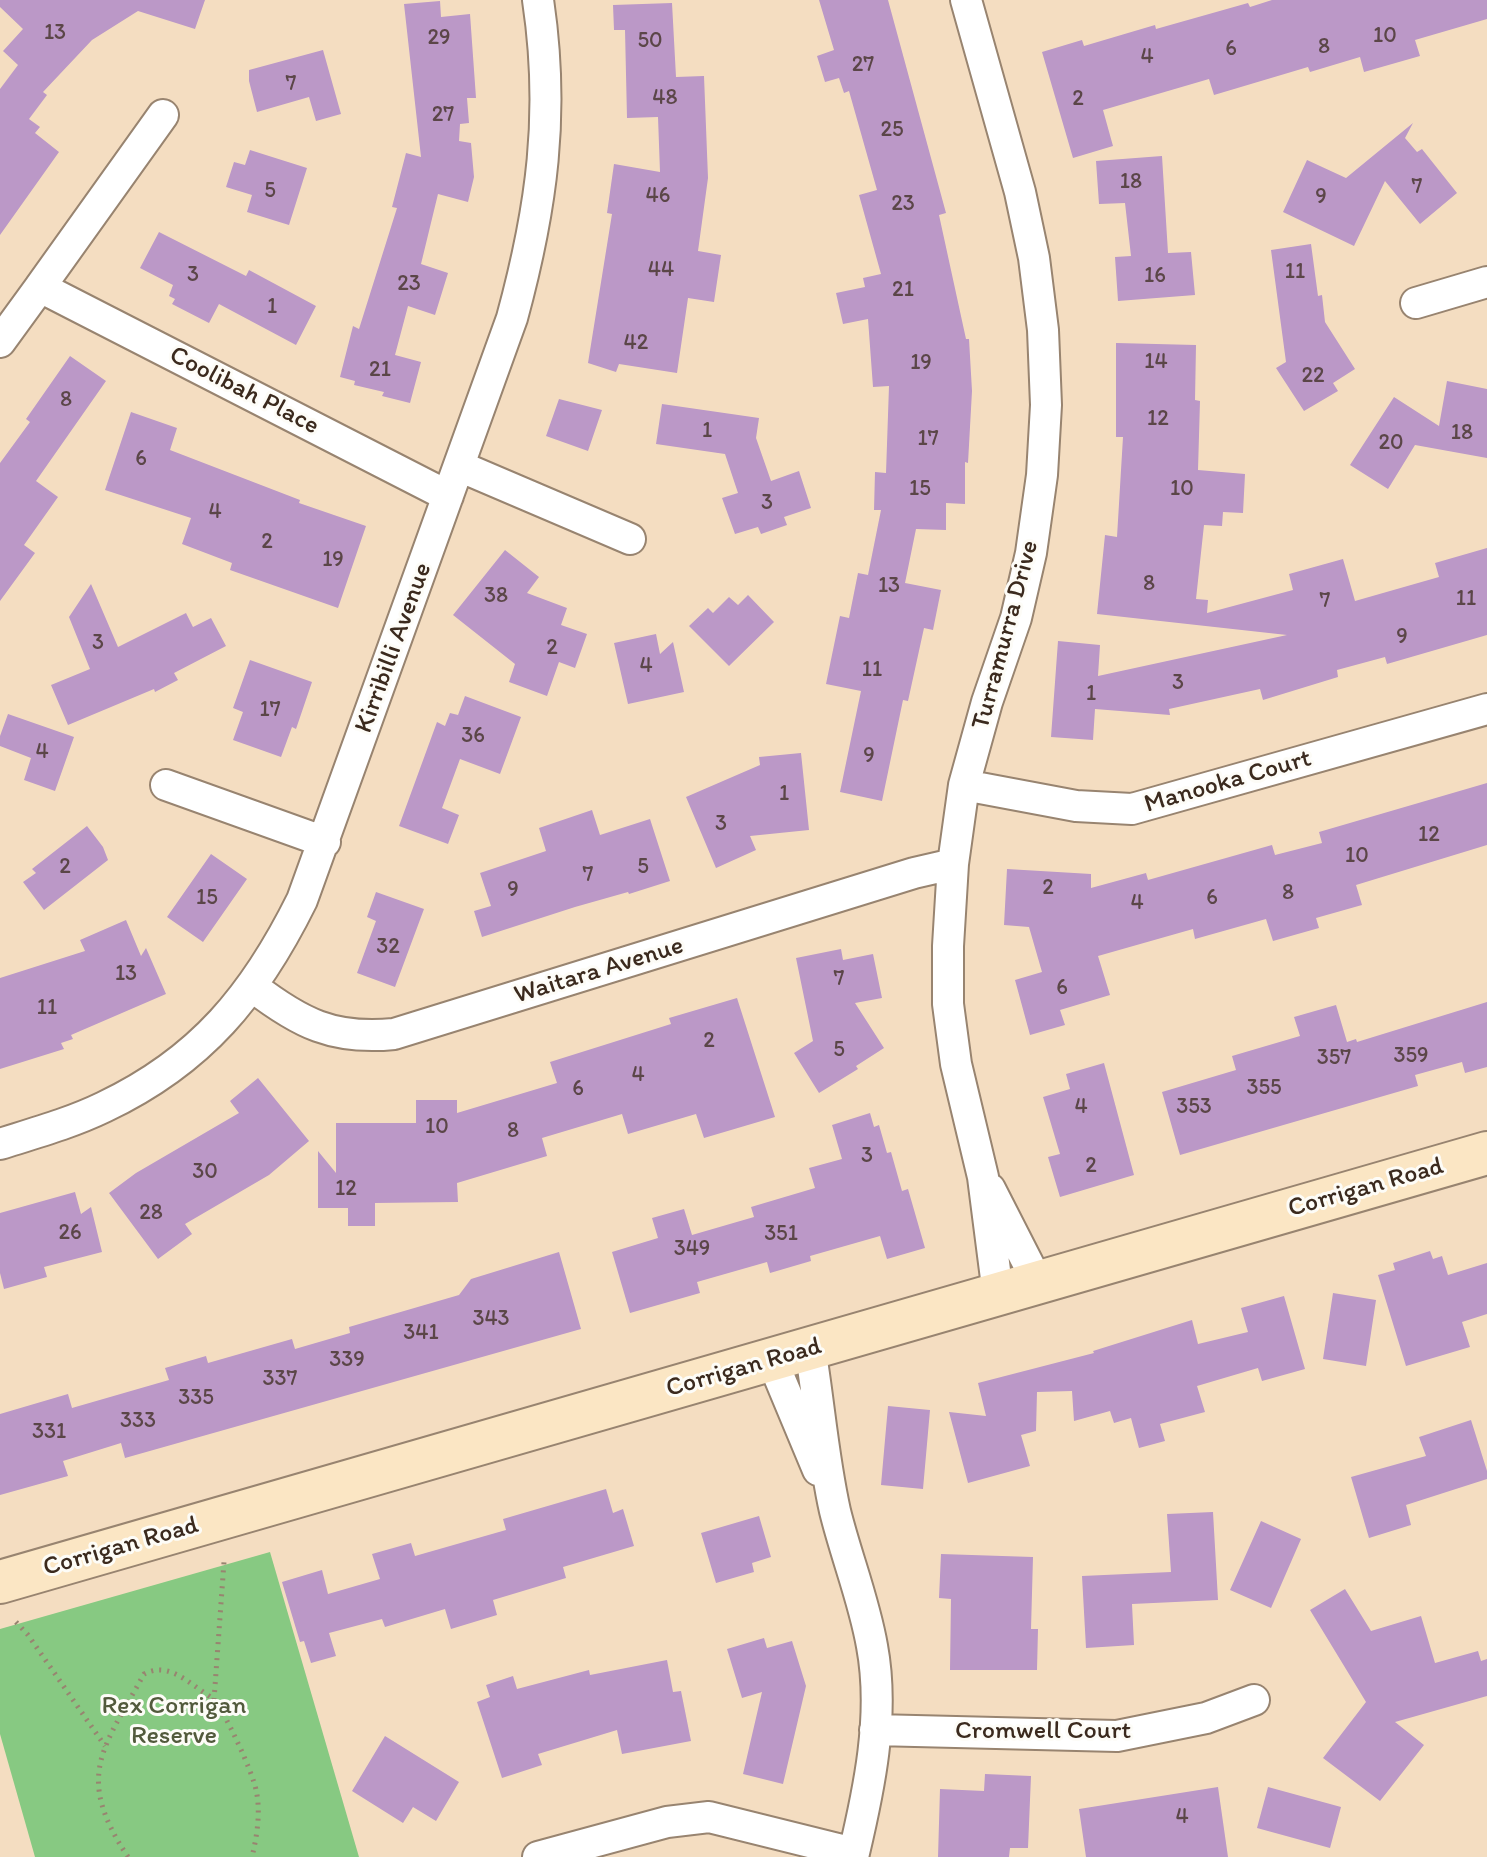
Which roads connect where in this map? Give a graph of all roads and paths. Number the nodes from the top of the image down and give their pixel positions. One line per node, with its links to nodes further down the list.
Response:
1 (538, 0): 8 (street, Kirribilli Avenue)
2 (969, 1): 13 (street, Turramurra Drive)
3 (163, 115): 5 (street)
4 (1487, 282): 6 (street)
5 (40, 287): 7 (street); 9 (street, Coolibah Place)
6 (1416, 303)
7 (0, 342)
8 (459, 466): 9 (street, Kirribilli Avenue); 10 (street)
9 (448, 496): 14 (street, Kirribilli Avenue)
10 (630, 539)
11 (1487, 709): 13 (street, Manooka Court)
12 (166, 785): 14 (street)
13 (964, 785): 15 (street, Turramurra Drive)
14 (325, 842): 16 (street, Kirribilli Avenue)
15 (953, 864): 16 (street, Waitara Avenue); 19 (street, Turramurra Drive)
16 (253, 987): 17 (street, Kirribilli Avenue)
17 (0, 1144)
18 (1487, 1153): 20 (main road, Corrigan Road)
19 (983, 1177): 20 (street, Turramurra Drive); 21 (street, Turramurra Drive)
20 (1038, 1283): 21 (main road, Corrigan Road)
21 (998, 1294): 22 (main road, Corrigan Road)
22 (791, 1354): 23 (street); 23 (street); 25 (main road, Corrigan Road)
23 (834, 1508): 29 (street)
24 (224, 1562): 27 (path)
25 (0, 1582)
26 (16, 1622): 30 (path)
27 (214, 1700): 30 (path); 33 (path)
28 (1254, 1700): 29 (street, Cromwell Court)
29 (875, 1730): 31 (street)
30 (105, 1746): 32 (path)
31 (854, 1855): 34 (street)
32 (128, 1857)
33 (252, 1857)
34 (538, 1857)

